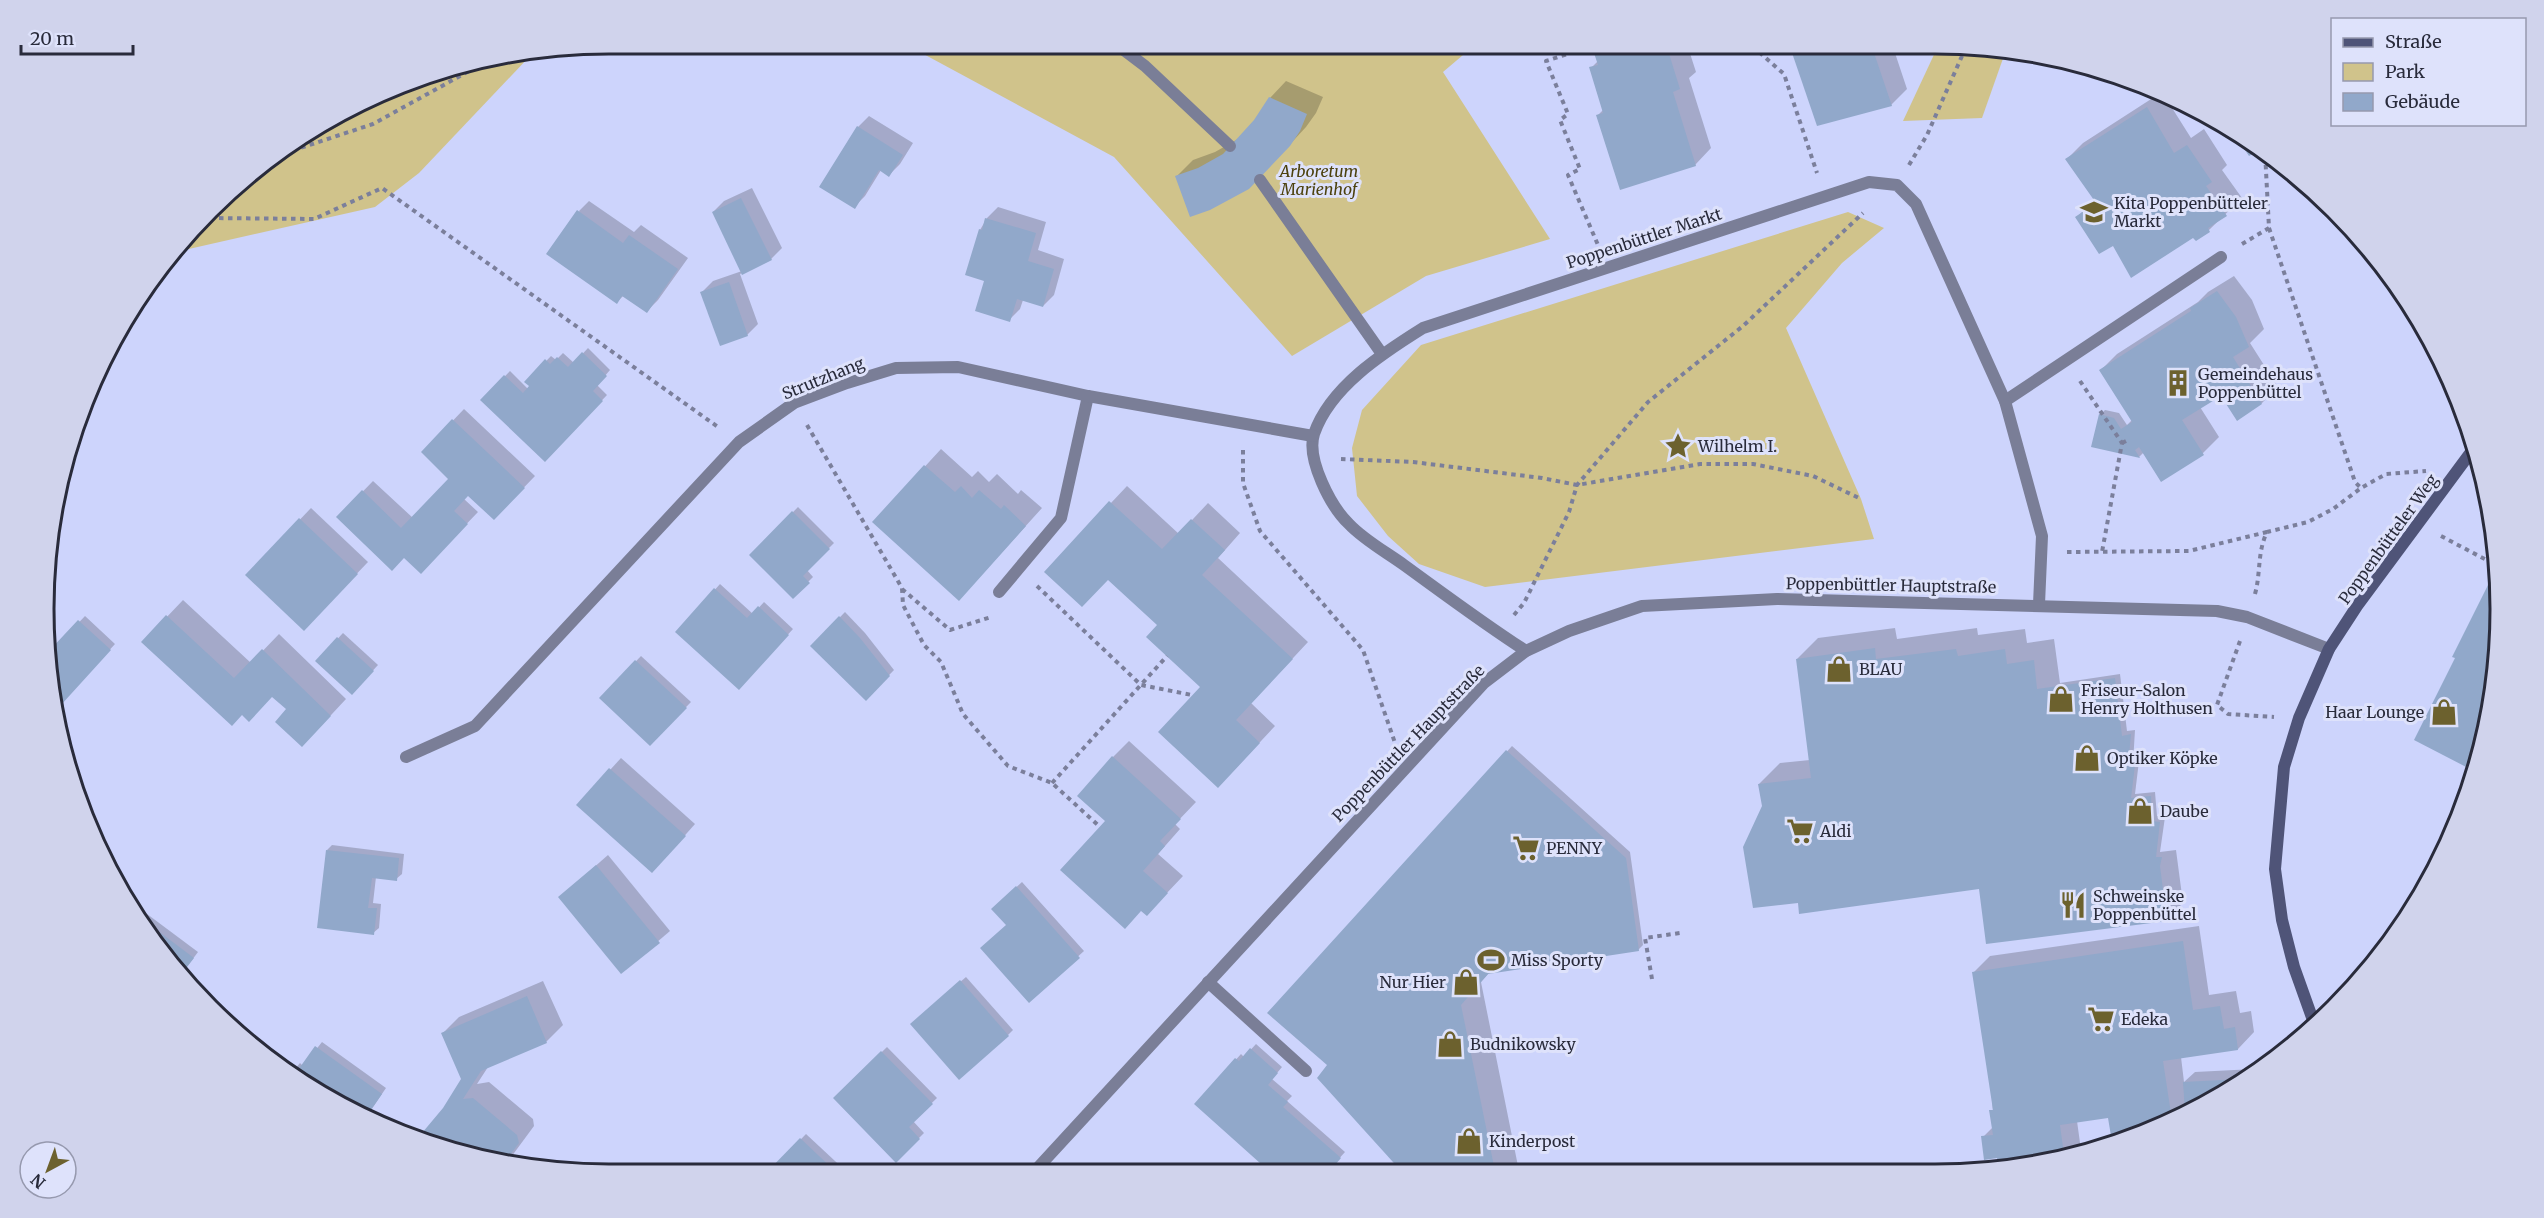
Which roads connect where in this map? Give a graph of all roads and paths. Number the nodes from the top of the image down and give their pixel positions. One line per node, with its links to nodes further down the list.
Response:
1 (1129, 54): 6 (street)
2 (1567, 54): 15 (path)
3 (1761, 54): 11 (path)
4 (1962, 55): 10 (path)
5 (466, 73): 7 (path)
6 (1230, 146)
7 (302, 148)
8 (2266, 164): 13 (path)
9 (1260, 180): 16 (street)
10 (1897, 185): 11 (street, Poppenbüttler Markt); 19 (street); 29 (path)
11 (1825, 196): 15 (street, Poppenbüttler Markt)
12 (216, 218): 24 (path)
13 (2269, 228): 14 (path); 30 (path)
14 (2221, 257): 17 (street)
15 (1608, 268): 16 (street, Poppenbüttler Markt)
16 (1382, 354): 22 (street, Poppenbüttler Markt)
17 (2067, 360): 19 (street); 25 (path)
18 (1088, 396): 20 (street, Strutzhang); 21 (street, Strutzhang); 38 (street)
19 (2005, 401): 34 (street)
20 (794, 403): 24 (street, Strutzhang); 50 (path)
21 (1244, 422): 22 (street, Strutzhang); 49 (path)
22 (1313, 436): 27 (street, Poppenbüttler Markt)
23 (2128, 440): 25 (path)
24 (740, 442): 48 (street, Strutzhang)
25 (2122, 443): 35 (path)
26 (2468, 456): 28 (main road, Poppenbütteler Weg)
27 (1313, 458): 29 (path); 41 (street, Poppenbüttler Markt)
28 (2460, 468): 30 (path); 32 (main road, Poppenbütteler Weg)
29 (1577, 485): 31 (path); 41 (path)
30 (2361, 488): 33 (path)
31 (1861, 499)
32 (2419, 524): 36 (path); 42 (main road, Poppenbütteler Weg)
33 (2268, 532): 35 (path); 40 (path)
34 (2042, 552): 35 (path); 39 (street)
35 (2102, 552)
36 (2488, 561)
37 (1032, 581): 45 (path)
38 (999, 592)
39 (2040, 604): 40 (street, Poppenbüttler Hauptstraße); 43 (street, Poppenbüttler Hauptstraße)
40 (2247, 617): 42 (street, Poppenbüttler Hauptstraße); 47 (path)
41 (1498, 634): 43 (street, Poppenbüttler Markt)
42 (2329, 649): 47 (main road, Poppenbütteler Weg)
43 (1526, 651): 49 (street, Poppenbüttler Hauptstraße)
44 (1167, 657): 45 (path)
45 (1141, 685): 46 (path); 50 (path)
46 (1192, 695)
47 (2299, 718): 55 (main road, Poppenbütteler Weg)
48 (406, 757)
49 (1403, 770): 54 (street, Poppenbüttler Hauptstraße)
50 (1052, 783): 51 (path)
51 (1100, 827)
52 (1680, 933): 53 (path)
53 (1652, 979)
54 (1208, 982): 56 (street); 57 (street, Poppenbüttler Hauptstraße)
55 (2311, 1016)
56 (1306, 1071)
57 (1040, 1164)

